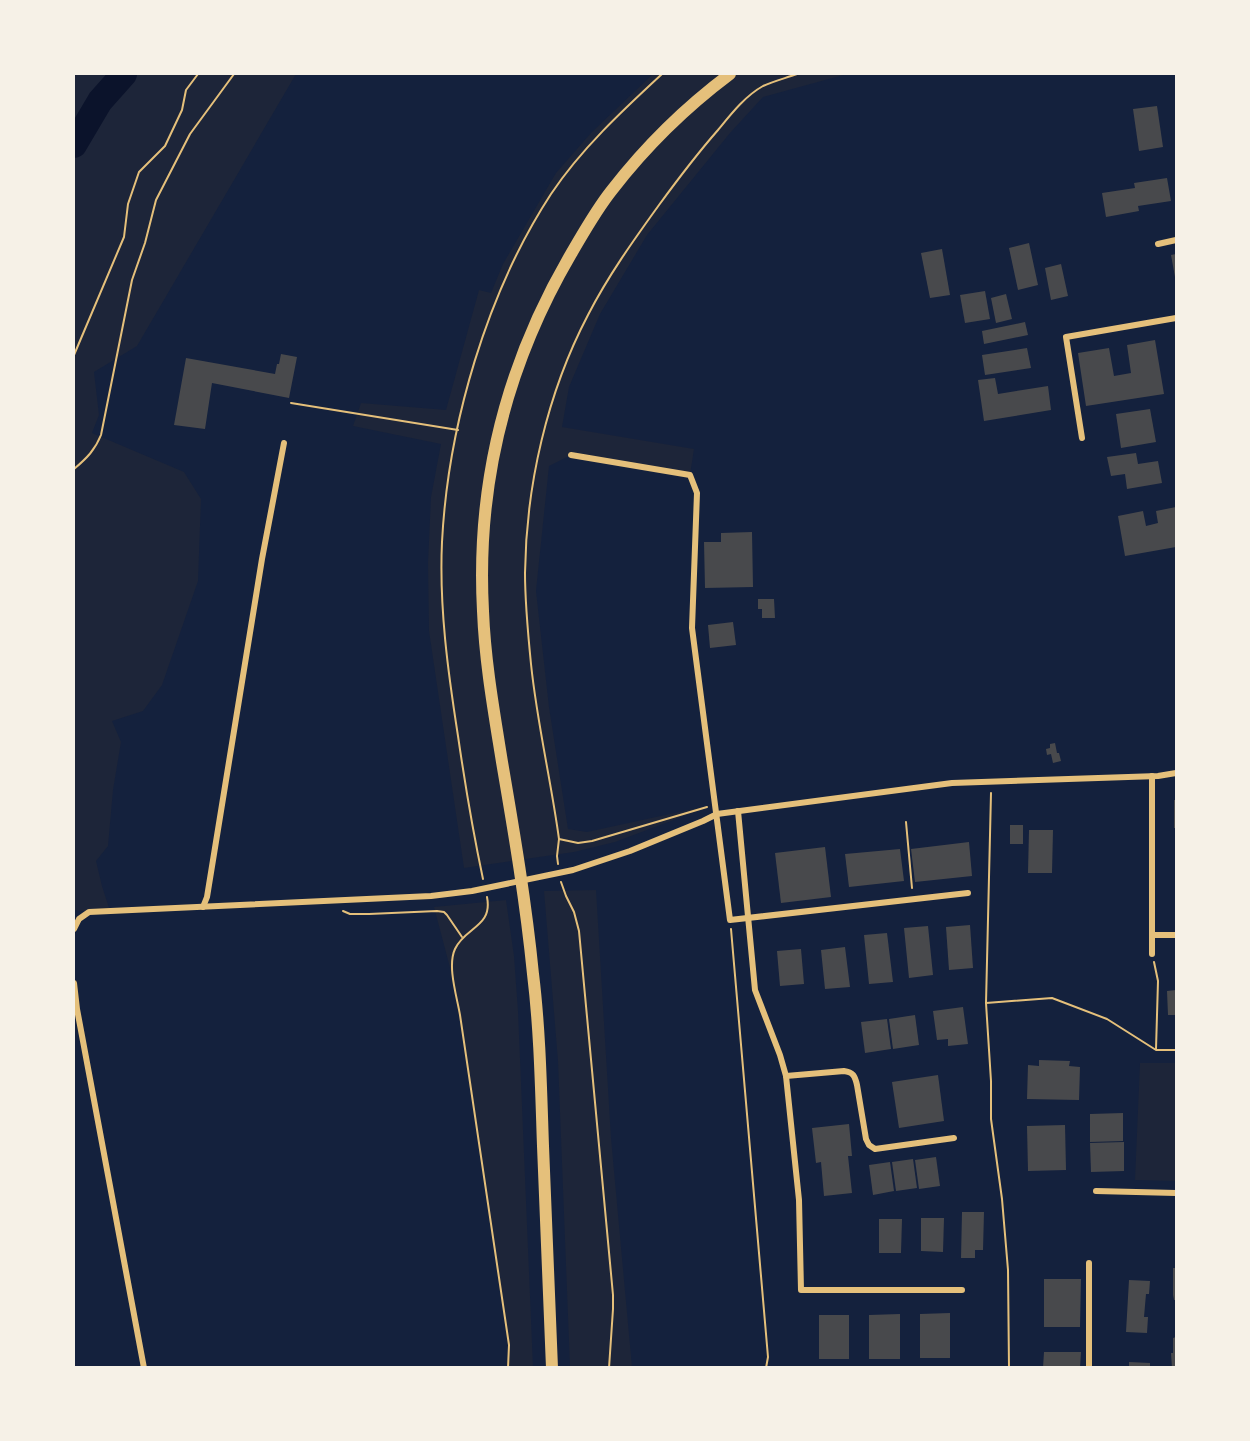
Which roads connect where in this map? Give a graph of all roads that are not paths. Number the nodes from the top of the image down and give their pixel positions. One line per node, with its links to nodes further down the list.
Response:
1 (730, 74): 27 (main road)
2 (1176, 240): 3 (street)
3 (1158, 244)
4 (1176, 318): 5 (street)
5 (1082, 438)
6 (284, 443): 13 (street)
7 (571, 455): 11 (street)
8 (1176, 773): 9 (street)
9 (1152, 776): 10 (street); 16 (street)
10 (738, 811): 11 (street); 14 (street)
11 (717, 814): 13 (street); 14 (street)
12 (968, 893): 14 (street)
13 (203, 907): 15 (street)
14 (749, 918): 20 (street)
15 (74, 928)
16 (1153, 935): 17 (street); 18 (street)
17 (1176, 935)
18 (1152, 954)
19 (74, 984): 26 (street)
20 (786, 1076): 21 (street); 25 (street)
21 (954, 1138)
22 (1096, 1191): 23 (street)
23 (1176, 1193)
24 (1089, 1263): 28 (street)
25 (962, 1290)
26 (144, 1368)
27 (552, 1368)
28 (1089, 1368)

